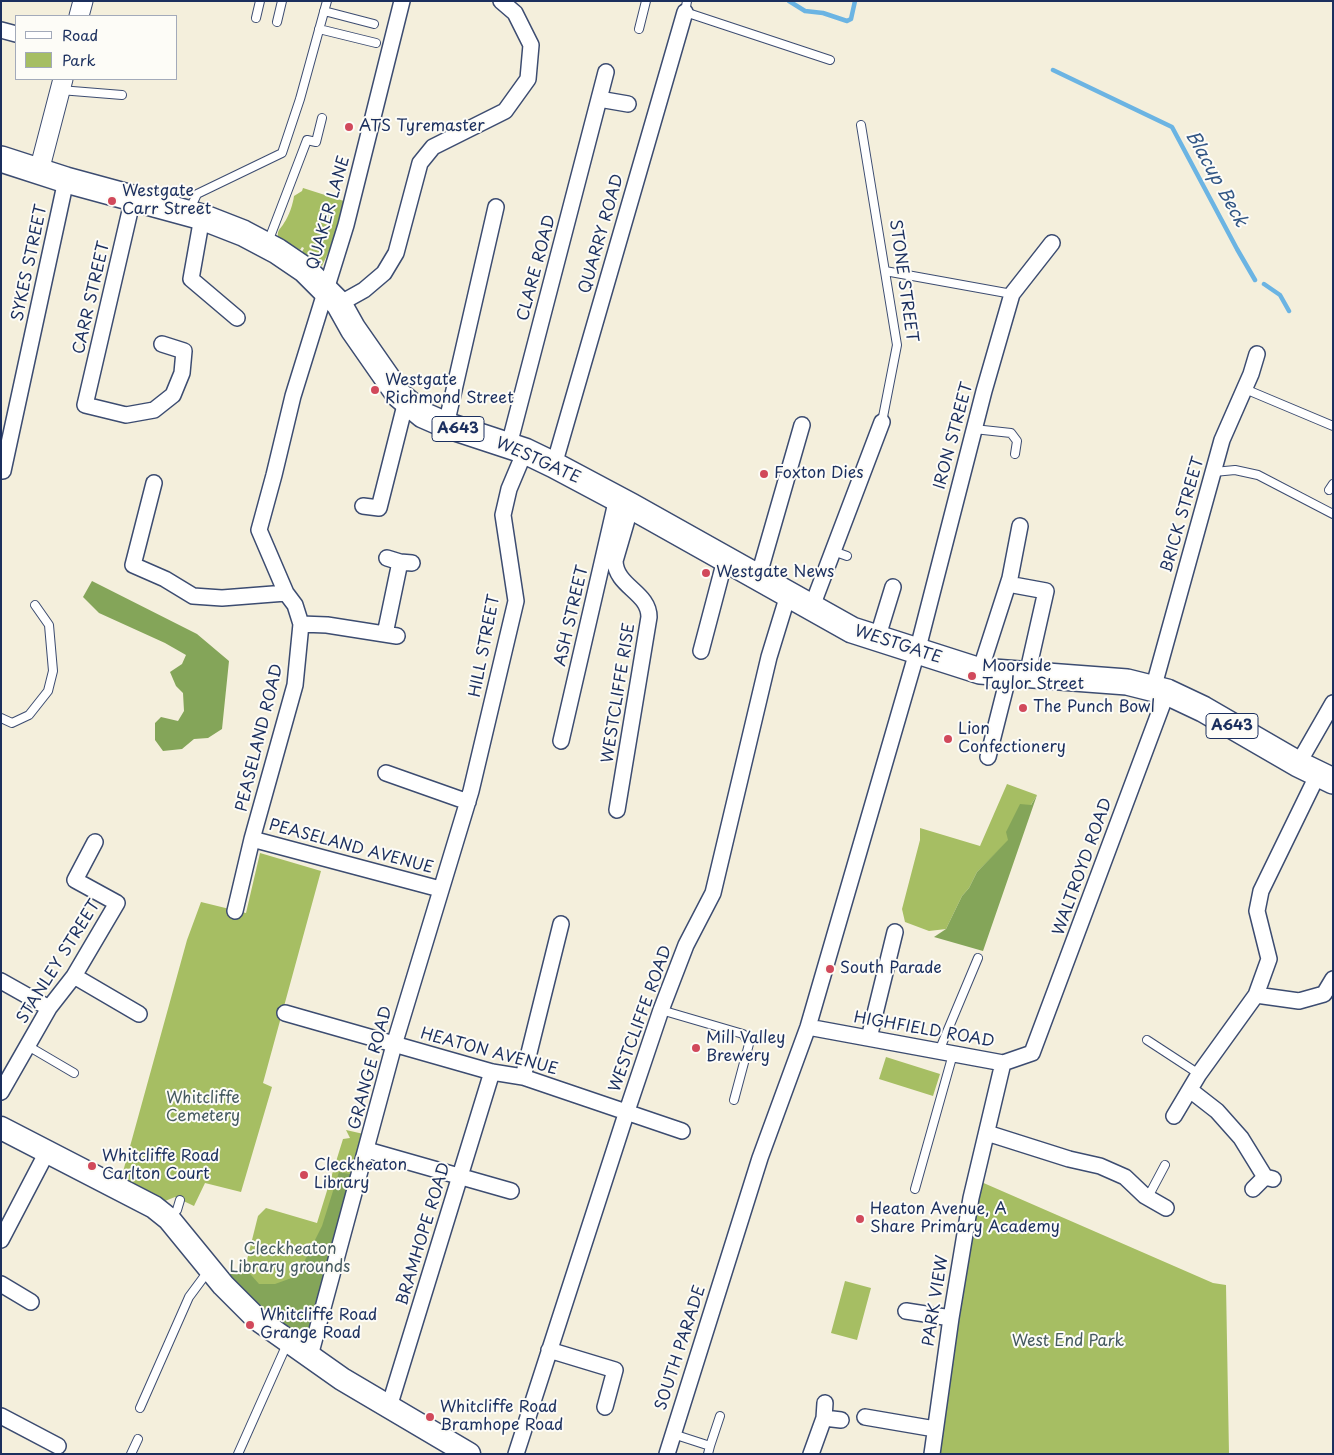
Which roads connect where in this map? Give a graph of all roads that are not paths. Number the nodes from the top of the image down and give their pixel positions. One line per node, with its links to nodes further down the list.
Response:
1 (83, 1): 10 (street)
2 (260, 1): 11 (lane)
3 (282, 1): 12 (lane)
4 (327, 1): 9 (lane)
5 (402, 1): 37 (street, QUAKER LANE)
6 (501, 1): 37 (street)
7 (646, 1): 15 (lane)
8 (686, 6): 19 (lane); 50 (street, QUARRY ROAD)
9 (324, 11): 13 (lane); 14 (lane)
10 (79, 15)
11 (256, 18)
12 (278, 22)
13 (374, 24)
14 (319, 29): 18 (lane); 32 (lane)
15 (639, 29)
16 (1, 30): 17 (street)
17 (15, 34)
18 (376, 43)
19 (830, 60)
20 (606, 72): 23 (street, CLARE ROAD)
21 (62, 84): 22 (lane); 28 (street)
22 (122, 95)
23 (599, 99): 24 (street); 48 (street, CLARE ROAD)
24 (628, 104)
25 (322, 118): 34 (lane)
26 (860, 125): 35 (lane, STONE STREET)
27 (1, 159): 28 (main road, WESTGATE / A643)
28 (39, 171): 29 (main road, WESTGATE / A643)
29 (66, 180): 30 (main road, WESTGATE / A643); 51 (street, SYKES STREET)
30 (133, 198): 32 (main road, WESTGATE / A643); 39 (street, CARR STREET)
31 (496, 207): 44 (street)
32 (195, 215): 34 (main road, WESTGATE / A643); 38 (street)
33 (1052, 243): 36 (street, IRON STREET)
34 (267, 246): 37 (main road, WESTGATE / A643)
35 (885, 271): 36 (lane); 43 (lane, STONE STREET)
36 (1012, 294): 47 (street, IRON STREET)
37 (332, 297): 42 (main road, WESTGATE / A643); 63 (street, PEASELAND ROAD)
38 (237, 318)
39 (162, 344)
40 (1257, 354): 41 (street, BRICK STREET)
41 (1245, 389): 46 (lane); 52 (street, BRICK STREET)
42 (406, 401): 44 (main road, WESTGATE / A643); 55 (street)
43 (882, 422): 66 (street, STONE STREET)
44 (446, 425): 48 (main road, WESTGATE / A643)
45 (802, 425): 60 (street)
46 (1333, 426)
47 (974, 429): 49 (lane); 70 (street, IRON STREET)
48 (517, 448): 50 (main road, WESTGATE / A643); 80 (street, HILL STREET)
49 (1015, 454)
50 (554, 465): 54 (main road, WESTGATE / A643)
51 (2, 471)
52 (1214, 472): 56 (lane); 73 (street, BRICK STREET)
53 (154, 483): 63 (street)
54 (624, 502): 58 (main road, WESTGATE / A643); 76 (street, ASH STREET); 81 (street, WESTCLIFFE RISE)
55 (363, 506)
56 (1333, 514)
57 (1020, 526): 61 (street)
58 (725, 560): 60 (main road, WESTGATE / A643); 69 (street)
59 (400, 561): 67 (street)
60 (758, 578): 64 (main road, WESTGATE / A643)
61 (1008, 584): 71 (street); 72 (street)
62 (893, 588): 68 (street)
63 (286, 593): 67 (street, PEASELAND ROAD)
64 (788, 595): 66 (main road, WESTGATE / A643); 94 (street, WESTCLIFFE ROAD)
65 (35, 605): 75 (lane)
66 (811, 609): 68 (main road, WESTGATE / A643)
67 (301, 624): 82 (street, PEASELAND ROAD)
68 (877, 639): 70 (main road, WESTGATE / A643)
69 (701, 651)
70 (917, 652): 71 (main road, WESTGATE / A643); 97 (street, SOUTH PARADE)
71 (980, 671): 72 (main road, WESTGATE / A643)
72 (1018, 675): 73 (main road, WESTGATE / A643); 77 (street)
73 (1160, 690): 79 (main road, A643); 103 (street, WALTROYD ROAD)
74 (1333, 703): 79 (street)
75 (1, 718)
76 (561, 740)
77 (988, 757)
78 (386, 773): 80 (street)
79 (1316, 773): 92 (street)
80 (470, 797): 84 (street, GRANGE ROAD)
81 (617, 810)
82 (252, 839): 84 (street, PEASELAND AVENUE); 85 (street, PEASELAND ROAD)
83 (95, 842): 89 (street, STANLEY STREET)
84 (440, 889): 100 (street, GRANGE ROAD)
85 (235, 911)
86 (562, 924): 108 (street)
87 (894, 932): 98 (street)
88 (978, 958): 102 (lane)
89 (74, 976): 93 (street, STANLEY STREET); 96 (street)
90 (1333, 978): 92 (street)
91 (1, 981): 93 (street)
92 (1256, 995): 107 (street)
93 (49, 1008): 101 (street, STANLEY STREET)
94 (661, 1010): 111 (lane); 112 (street, WESTCLIFFE ROAD)
95 (285, 1013): 100 (street, HEATON AVENUE)
96 (139, 1014)
97 (808, 1027): 98 (street, HIGHFIELD ROAD); 145 (street, SOUTH PARADE)
98 (869, 1038): 102 (street, HIGHFIELD ROAD)
99 (1147, 1040): 107 (lane)
100 (394, 1045): 105 (street, HEATON AVENUE); 117 (street, GRANGE ROAD)
101 (28, 1046): 106 (lane); 110 (street, STANLEY STREET)
102 (946, 1052): 104 (street, HIGHFIELD ROAD); 121 (lane)
103 (1032, 1053): 104 (street, HIGHFIELD ROAD)
104 (1003, 1062): 116 (street, PARK VIEW)
105 (492, 1072): 108 (street, HEATON AVENUE); 120 (street, BRAMHOPE ROAD)
106 (74, 1073)
107 (1199, 1074): 109 (street)
108 (523, 1077): 112 (street, HEATON AVENUE)
109 (1190, 1090): 113 (street); 122 (street)
110 (1, 1092)
111 (734, 1100)
112 (627, 1112): 115 (street, HEATON AVENUE); 135 (street, WESTCLIFFE ROAD)
113 (1174, 1116)
114 (1, 1128): 118 (main road)
115 (682, 1131)
116 (987, 1133): 124 (street); 133 (street, PARK VIEW)
117 (367, 1150): 120 (street); 136 (street, GRANGE ROAD)
118 (47, 1152): 127 (main road); 128 (street)
119 (1165, 1164): 124 (lane)
120 (459, 1177): 123 (street); 137 (street, BRAMHOPE ROAD)
121 (915, 1189)
122 (1253, 1189)
123 (511, 1191)
124 (1148, 1197): 126 (street)
125 (180, 1200): 127 (lane)
126 (1166, 1208)
127 (169, 1219): 129 (main road)
128 (1, 1240)
129 (210, 1268): 134 (main road); 139 (lane)
130 (1, 1284): 131 (street)
131 (31, 1302)
132 (906, 1311): 133 (street)
133 (951, 1318): 144 (street, PARK VIEW)
134 (289, 1341): 136 (main road); 150 (lane)
135 (549, 1350): 138 (street); 152 (street, WESTCLIFFE ROAD)
136 (310, 1356): 137 (main road)
137 (389, 1407): 151 (main road)
138 (605, 1407)
139 (140, 1408)
140 (1, 1416): 147 (street)
141 (720, 1416): 148 (lane)
142 (865, 1417): 144 (street)
143 (840, 1420): 154 (street)
144 (935, 1428): 155 (street, PARK VIEW)
145 (673, 1434): 148 (lane); 153 (street, SOUTH PARADE)
146 (138, 1439): 149 (lane)
147 (60, 1448)
148 (709, 1450)
149 (131, 1454)
150 (238, 1454)
151 (469, 1454)
152 (516, 1454)
153 (667, 1454)
154 (811, 1454)
155 (932, 1454)

